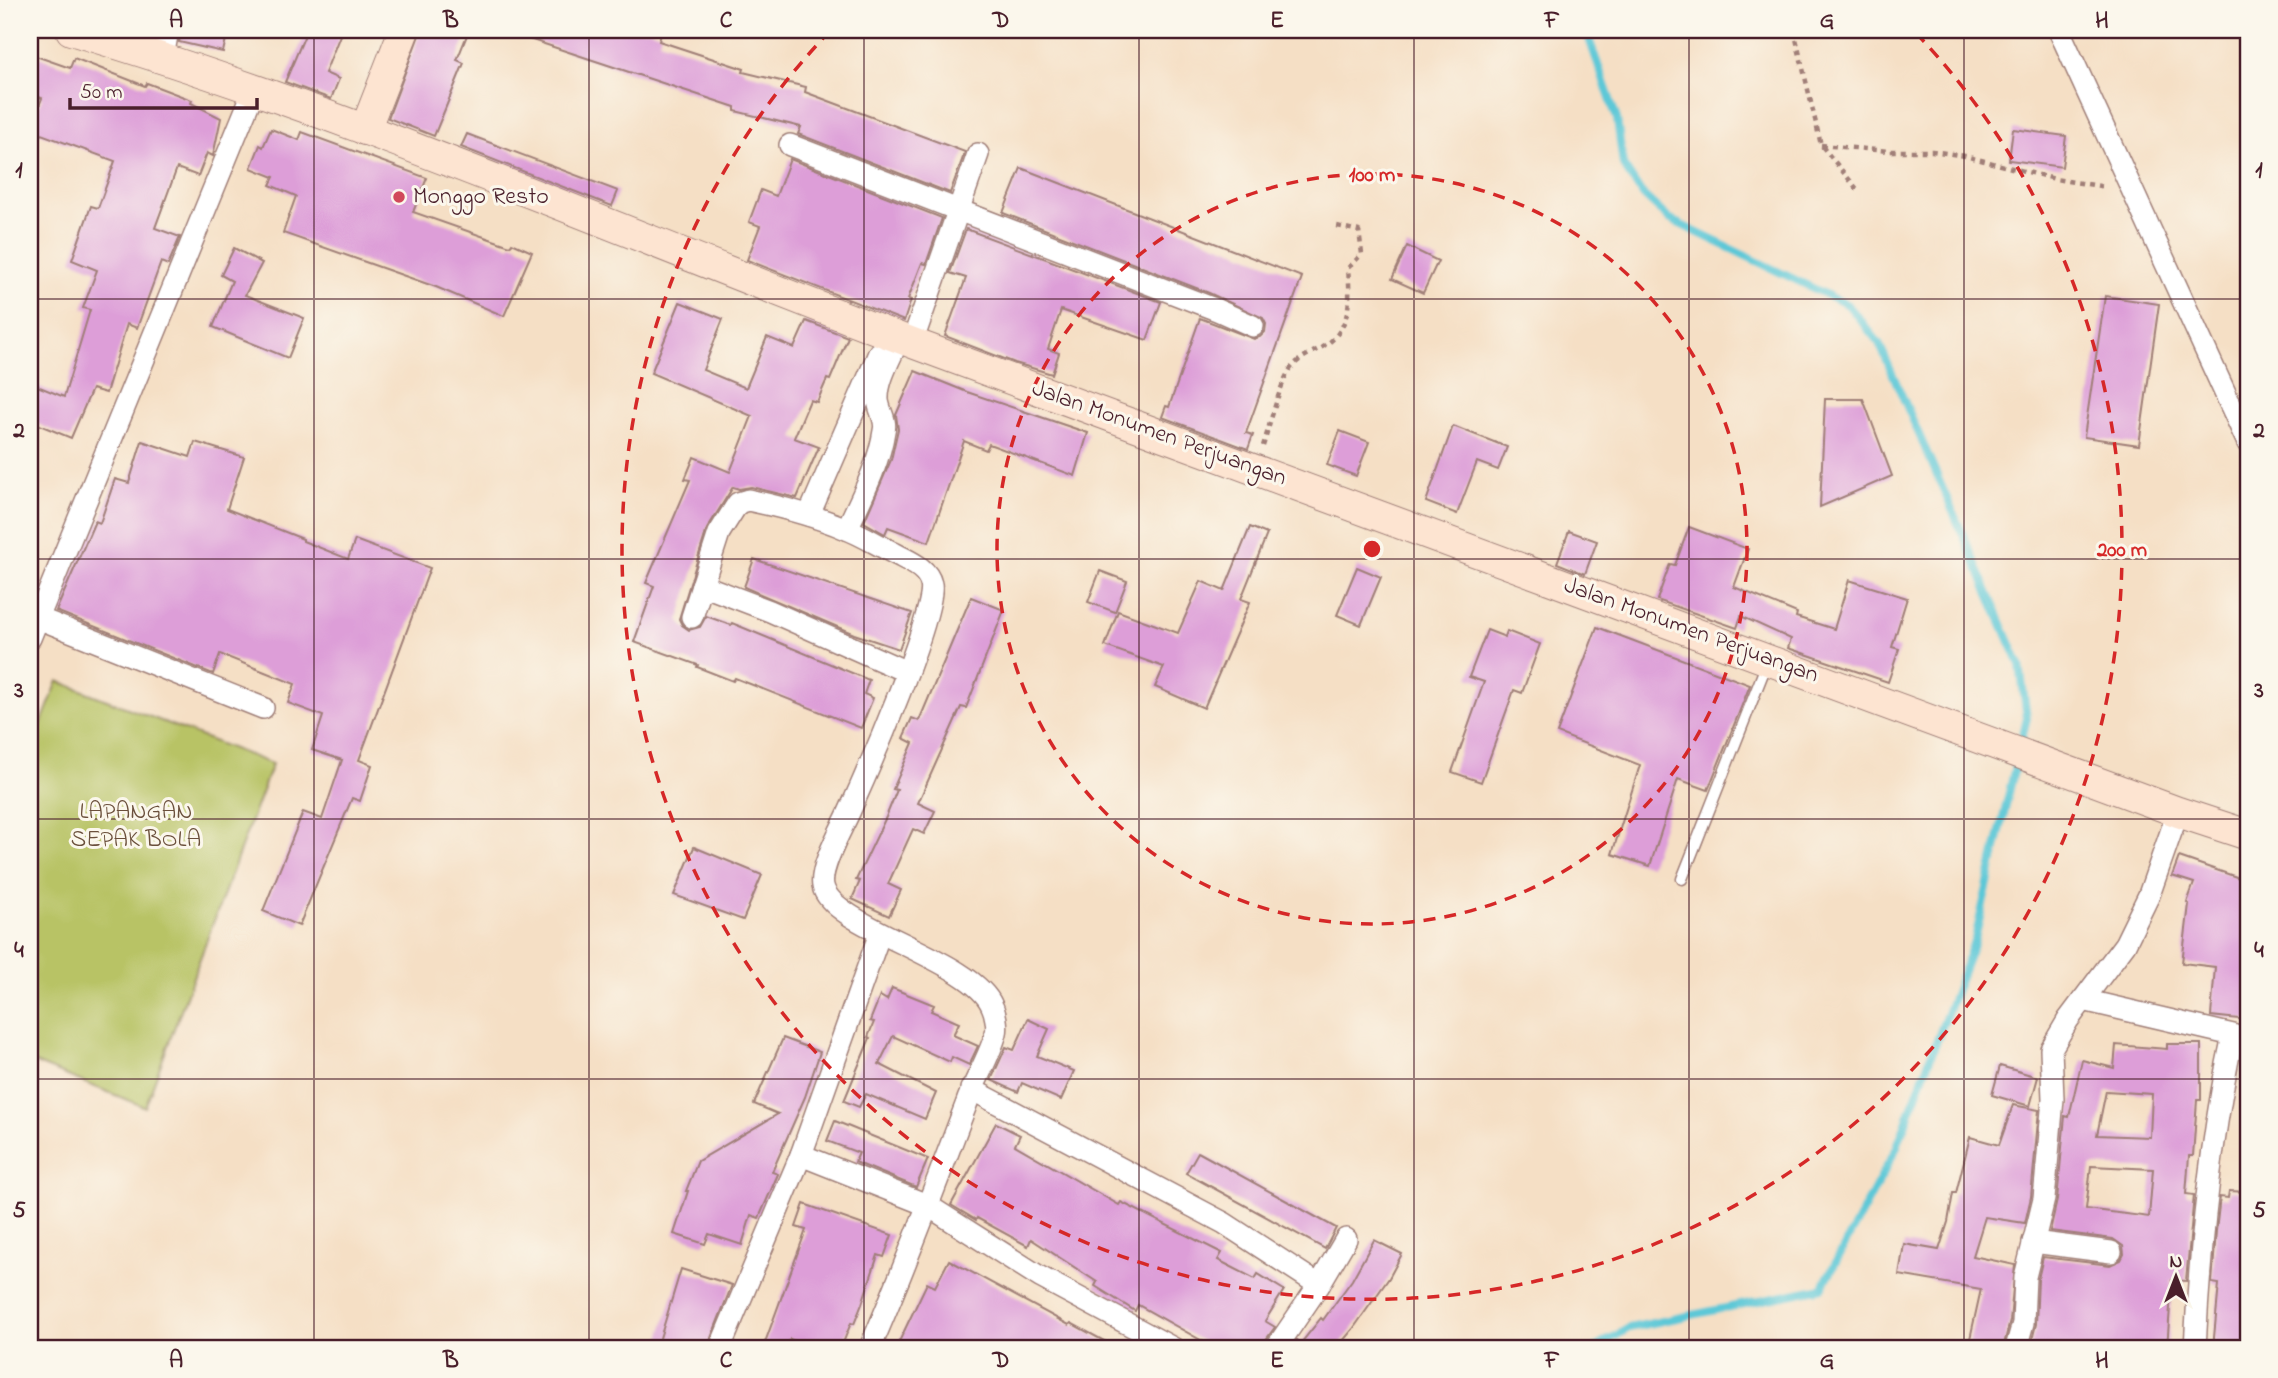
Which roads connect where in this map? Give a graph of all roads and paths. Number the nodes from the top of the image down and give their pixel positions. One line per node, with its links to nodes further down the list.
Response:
1 (72, 30): 5 (street, Jalan Monumen Perjuangan)
2 (404, 30): 7 (street)
3 (1794, 30): 9 (path)
4 (2059, 30): 12 (street)
5 (166, 43): 6 (street, Jalan Monumen Perjuangan)
6 (254, 90): 7 (street, Jalan Monumen Perjuangan); 23 (street)
7 (365, 130): 16 (street, Jalan Monumen Perjuangan)
8 (790, 145): 13 (street)
9 (1821, 145): 11 (path); 12 (path)
10 (978, 154): 13 (street)
11 (1857, 189)
12 (2131, 190): 17 (street)
13 (959, 210): 15 (street); 16 (street)
14 (1337, 226): 18 (path)
15 (1253, 326)
16 (900, 338): 18 (street, Jalan Monumen Perjuangan); 19 (street); 20 (street)
17 (2248, 443)
18 (1256, 470): 24 (street, Jalan Monumen Perjuangan)
19 (809, 515): 20 (street); 21 (street)
20 (847, 529): 25 (street)
21 (702, 585): 22 (street); 25 (street)
22 (692, 617)
23 (34, 628): 26 (street)
24 (1768, 660): 27 (street, Jalan Monumen Perjuangan); 29 (lane)
25 (907, 672): 30 (street)
26 (263, 708)
27 (2178, 812): 28 (street, Jalan Monumen Perjuangan); 31 (street)
28 (2248, 835)
29 (1682, 879)
30 (880, 933): 33 (street); 34 (street)
31 (2083, 1000): 32 (street); 37 (street)
32 (2241, 1037): 45 (street)
33 (971, 1089): 35 (street); 39 (street)
34 (801, 1155): 35 (street); 41 (street)
35 (927, 1205): 40 (street); 42 (street)
36 (1346, 1239): 39 (street)
37 (2033, 1242): 38 (street); 44 (street)
38 (2111, 1252)
39 (1319, 1285): 43 (street)
40 (874, 1347)
41 (720, 1348)
42 (1173, 1348)
43 (1276, 1348)
44 (2015, 1348)
45 (2195, 1348)

